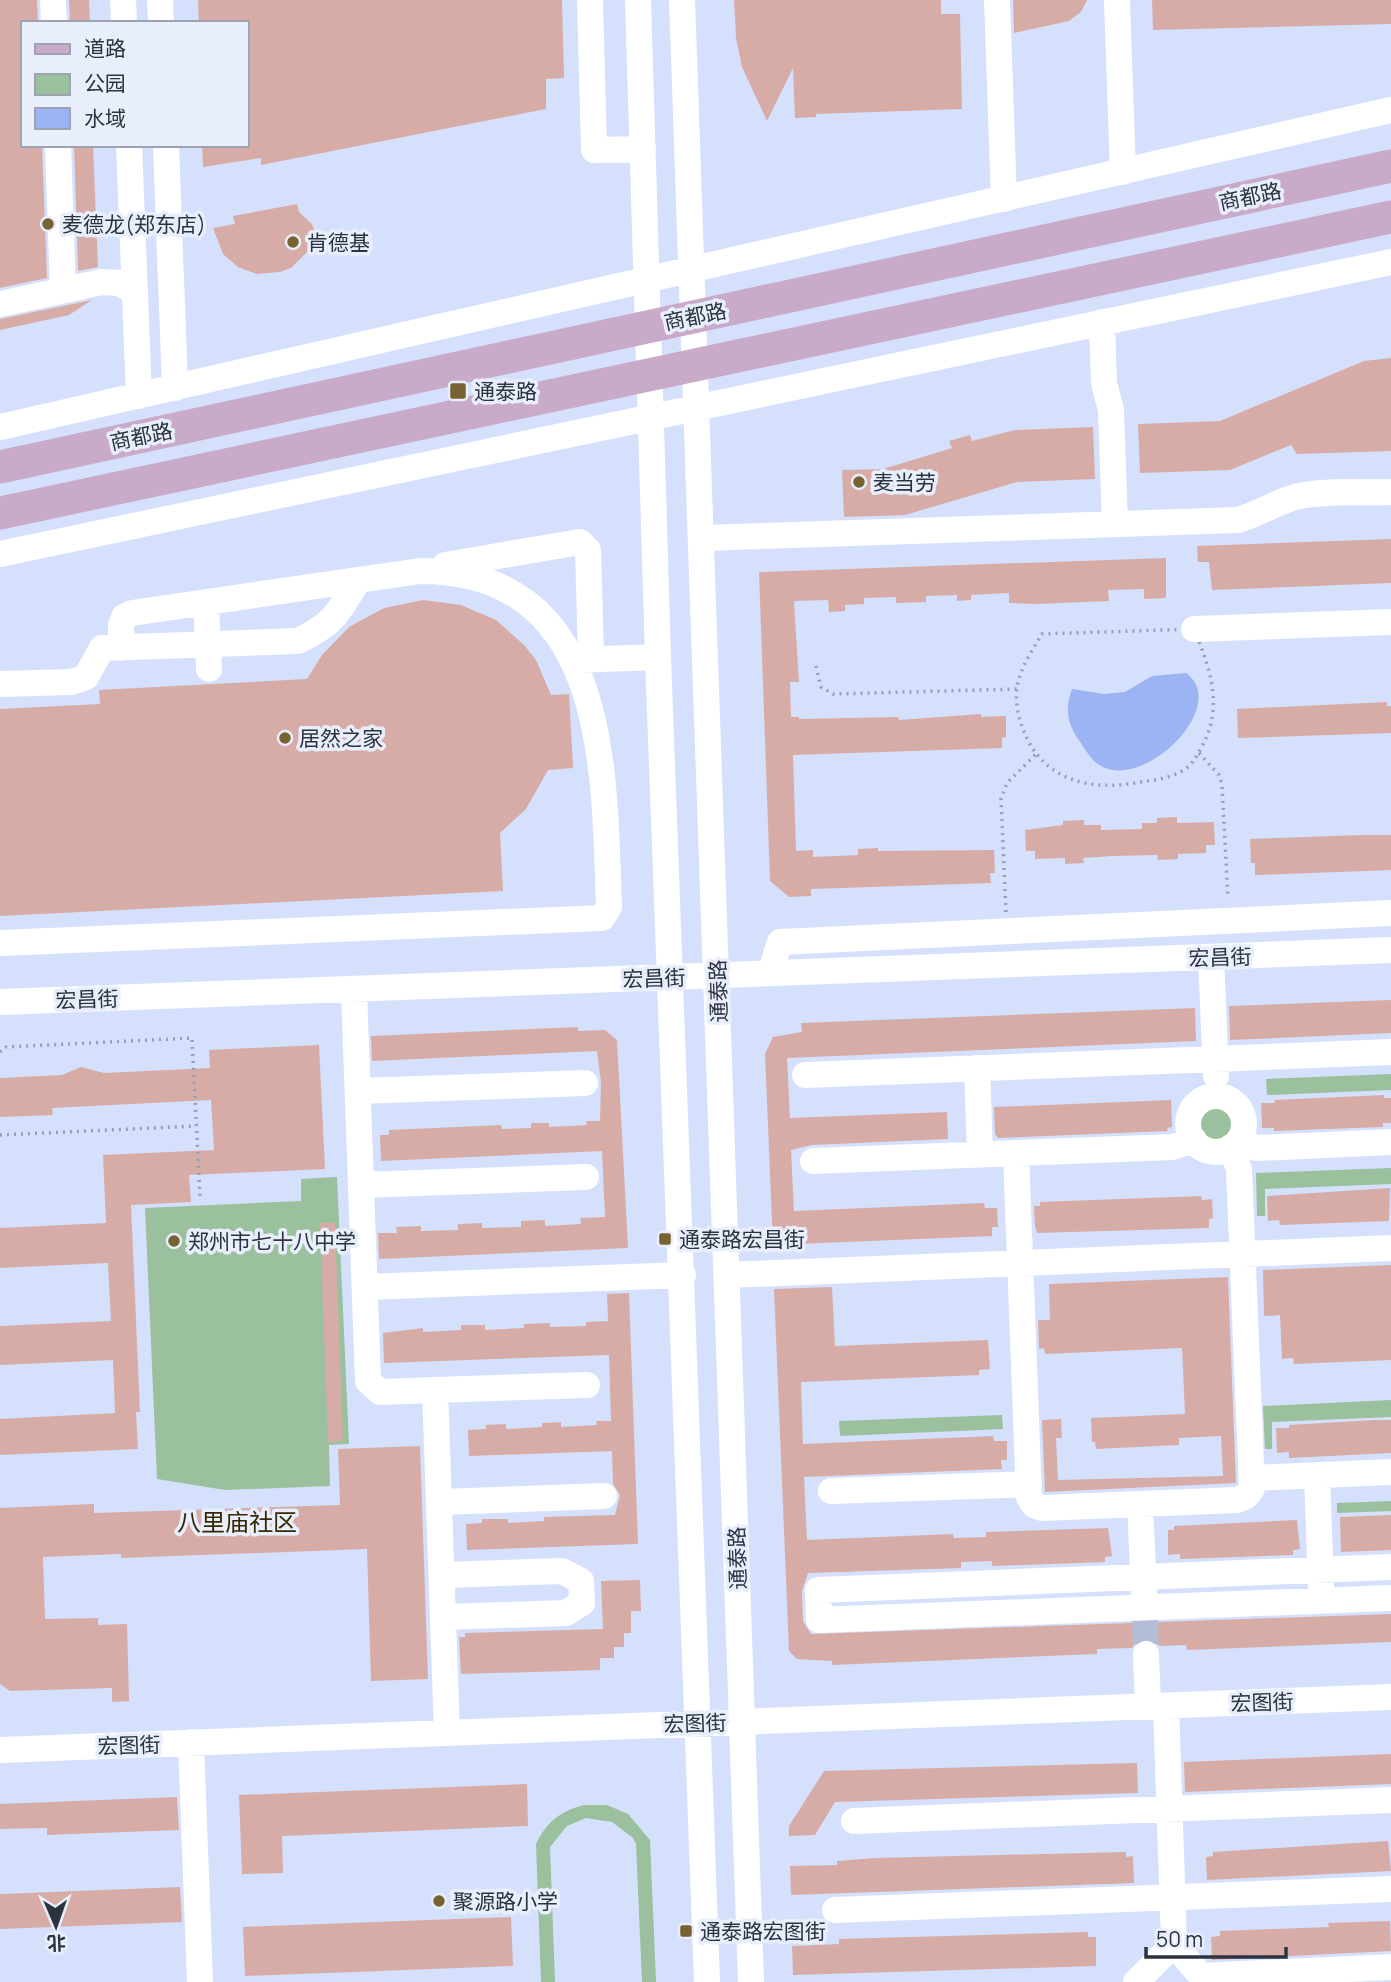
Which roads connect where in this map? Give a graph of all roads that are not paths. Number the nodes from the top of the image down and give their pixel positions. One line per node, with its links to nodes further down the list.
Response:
1 (53, 0): 9 (street)
2 (123, 0): 10 (street)
3 (160, 0): 11 (street)
4 (590, 0): 16 (street)
5 (638, 0): 16 (street)
6 (682, 0): 22 (street, 通泰路)
7 (997, 0): 19 (street)
8 (1117, 0): 18 (street)
9 (54, 21)
10 (124, 21)
11 (161, 21)
12 (1391, 110): 18 (street)
13 (58, 147): 24 (street)
14 (129, 147): 25 (street)
15 (166, 147): 32 (street)
16 (643, 149): 23 (street)
17 (1391, 166): 27 (main road, 商都路)
18 (1123, 172): 19 (street)
19 (1004, 199): 22 (street)
20 (1391, 217): 30 (main road)
21 (1391, 262): 28 (street)
22 (692, 271): 23 (street); 27 (street, 通泰路)
23 (647, 282): 29 (street); 32 (street)
24 (63, 290): 25 (street); 26 (street)
25 (135, 292): 33 (street)
26 (0, 304)
27 (694, 316): 29 (main road, 商都路); 30 (street, 通泰路)
28 (1102, 321): 34 (street); 40 (street)
29 (648, 326): 31 (street); 37 (main road, 商都路)
30 (696, 365): 31 (main road); 34 (street, 通泰路)
31 (650, 375): 35 (street); 39 (main road)
32 (175, 388): 33 (street)
33 (139, 396): 36 (street)
34 (698, 407): 35 (street); 41 (street, 通泰路)
35 (651, 417): 42 (street); 50 (street)
36 (0, 427)
37 (0, 467)
38 (1391, 492): 40 (street)
39 (0, 513)
40 (1115, 524): 41 (street)
41 (702, 538): 60 (street, 通泰路)
42 (0, 554)
43 (438, 571): 44 (street); 51 (street); 51 (street)
44 (357, 582): 45 (street); 49 (street)
45 (206, 602): 48 (street); 49 (street)
46 (1391, 622): 47 (street)
47 (1195, 629)
48 (122, 648): 49 (street); 52 (street)
49 (208, 657)
50 (659, 657): 51 (street); 61 (street)
51 (582, 659): 55 (street)
52 (0, 684)
53 (1391, 913): 54 (street)
54 (1013, 931): 58 (street); 59 (street)
55 (0, 943)
56 (1391, 950): 57 (street, 宏昌街)
57 (1211, 957): 58 (street, 宏昌街); 65 (street)
58 (1021, 964): 59 (street, 宏昌街)
59 (770, 973): 60 (street, 宏昌街)
60 (718, 976): 61 (street, 宏昌街); 83 (street, 通泰路)
61 (671, 977): 62 (street, 宏昌街); 82 (street)
62 (354, 989): 63 (street, 宏昌街); 69 (street)
63 (0, 1002)
64 (1391, 1052): 65 (street)
65 (1215, 1059): 66 (street); 70 (street)
66 (977, 1068): 67 (street); 75 (street)
67 (805, 1075)
68 (585, 1083): 69 (street)
69 (358, 1091): 78 (street)
70 (1216, 1096): 71 (street); 73 (street)
71 (1194, 1140): 73 (street); 74 (street)
72 (1391, 1142): 73 (street)
73 (1234, 1145): 80 (street)
74 (1016, 1153): 75 (street); 81 (street)
75 (980, 1154): 76 (street)
76 (813, 1161)
77 (586, 1177): 78 (street)
78 (361, 1185): 84 (street)
79 (1391, 1248): 80 (street)
80 (1243, 1254): 81 (street); 89 (street)
81 (1020, 1263): 83 (street); 90 (street)
82 (683, 1275): 84 (street); 107 (street)
83 (728, 1275): 106 (street, 通泰路)
84 (365, 1287): 86 (street)
85 (587, 1385): 86 (street)
86 (435, 1390): 93 (street)
87 (1391, 1472): 88 (street)
88 (1317, 1475): 89 (street); 96 (street)
89 (1252, 1478): 94 (street)
90 (1029, 1483): 91 (street); 94 (street)
91 (831, 1491)
92 (604, 1496): 93 (street)
93 (439, 1502): 97 (street)
94 (1140, 1504): 98 (street)
95 (1391, 1567): 96 (street)
96 (1321, 1570): 98 (street); 100 (street)
97 (442, 1575): 102 (street); 102 (street)
98 (1143, 1577): 101 (street); 101 (street)
99 (1391, 1598): 100 (street)
100 (1322, 1600): 101 (street)
101 (1145, 1613)
102 (443, 1617): 108 (street)
103 (1146, 1654): 105 (street)
104 (1391, 1697): 105 (street, 宏图街)
105 (1157, 1706): 106 (street, 宏图街); 112 (street)
106 (742, 1722): 107 (street, 宏图街); 122 (street, 通泰路)
107 (698, 1723): 108 (street, 宏图街); 121 (street)
108 (447, 1732): 109 (street, 宏图街)
109 (191, 1742): 110 (street, 宏图街); 120 (street)
110 (0, 1750)
111 (1391, 1800): 112 (street)
112 (1169, 1809): 113 (street); 115 (street)
113 (854, 1821)
114 (1391, 1889): 115 (street)
115 (1172, 1897): 116 (street); 117 (street)
116 (835, 1910)
117 (1174, 1944): 119 (street); 123 (street)
118 (1391, 1967): 119 (street)
119 (1203, 1979)
120 (200, 1982)
121 (707, 1982)
122 (751, 1982)
123 (1136, 1982)

